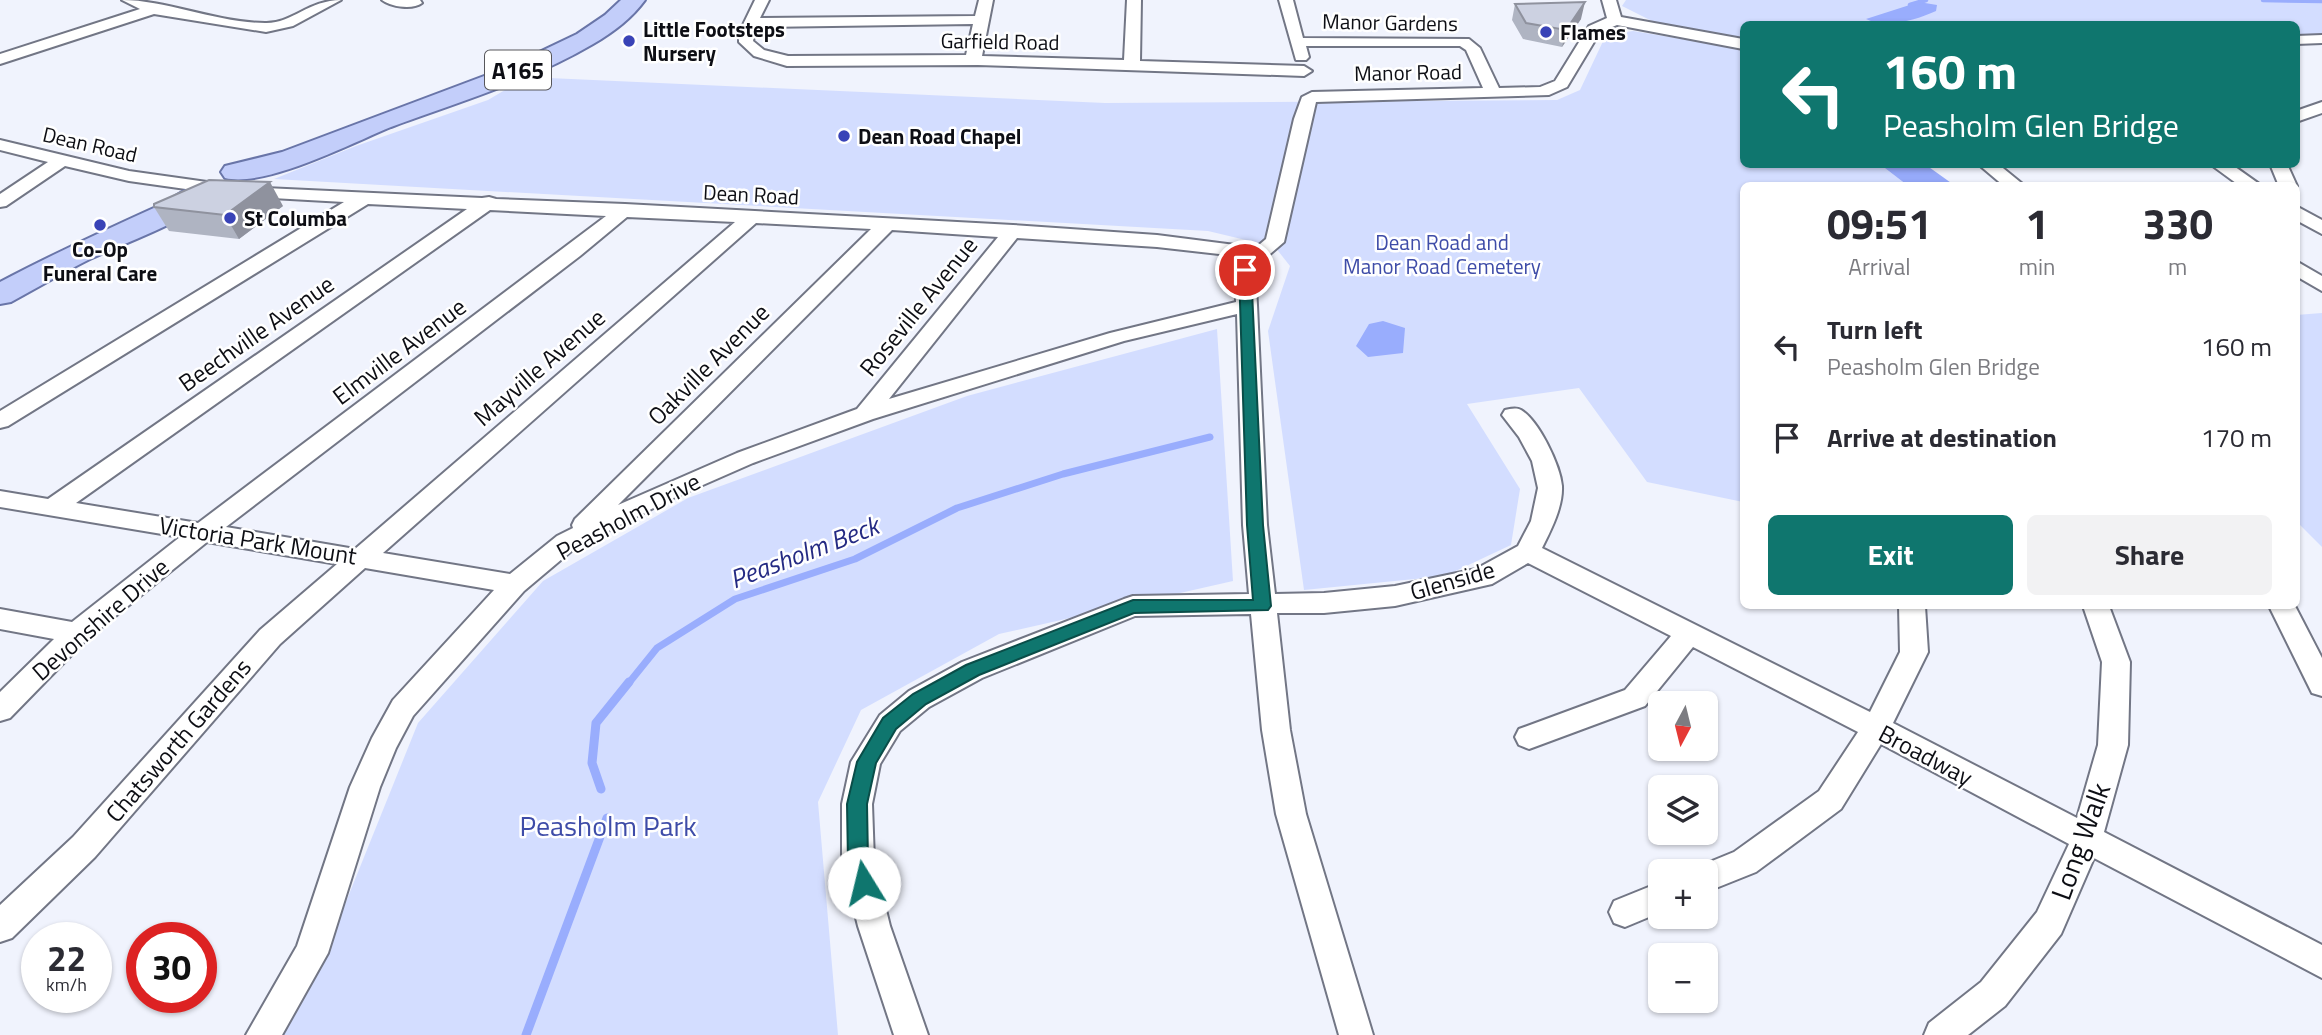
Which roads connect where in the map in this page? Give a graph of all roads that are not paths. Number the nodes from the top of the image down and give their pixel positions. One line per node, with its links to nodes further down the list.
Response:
1 (129, 0): 13 (street)
2 (182, 0): 13 (street)
3 (334, 0): 13 (street)
4 (389, 0): 12 (street)
5 (622, 0): 29 (main road, A165)
6 (634, 0): 29 (main road, A165)
7 (762, 0): 16 (street)
8 (986, 0): 14 (street)
9 (1134, 0): 23 (street)
10 (1286, 0): 19 (street)
11 (1609, 0): 15 (street)
12 (415, 3)
13 (154, 10): 21 (street)
14 (981, 20): 16 (street); 22 (street)
15 (1615, 20): 20 (street); 25 (street, Manor Road)
16 (750, 23): 22 (street, Garfield Road)
17 (2322, 39): 18 (street)
18 (2300, 40)
19 (1297, 42): 24 (street); 25 (street, Manor Gardens)
20 (1740, 44)
21 (0, 59)
22 (973, 60): 23 (street, Garfield Road)
23 (1132, 65): 24 (street, Garfield Road)
24 (1304, 71): 26 (street)
25 (1494, 94): 26 (street, Manor Road)
26 (1312, 97): 48 (street)
27 (2322, 107): 28 (street)
28 (2300, 115)
29 (390, 119): 36 (main road, A165)
30 (0, 145): 31 (street, Dean Road)
31 (61, 161): 37 (street, Dean Road); 39 (street)
32 (1991, 168): 34 (street)
33 (2224, 168): 35 (street)
34 (2010, 182)
35 (2247, 182)
36 (234, 184): 37 (main road, A165); 38 (street, Dean Road)
37 (176, 194): 52 (main road, A165)
38 (364, 198): 40 (street, Dean Road); 56 (street)
39 (0, 202)
40 (489, 202): 41 (street, Dean Road); 58 (street, Beechville Avenue)
41 (625, 209): 43 (street, Dean Road); 59 (street, Elmville Avenue)
42 (2300, 214): 45 (street)
43 (752, 217): 44 (street, Dean Road); 62 (street, Mayville Avenue)
44 (887, 223): 46 (street, Dean Road); 60 (street, Oakville Avenue)
45 (2322, 228)
46 (1013, 231): 47 (street, Dean Road); 54 (street, Roseville Avenue)
47 (1228, 249): 48 (street); 49 (street)
48 (1263, 250): 49 (street)
49 (1245, 270): 53 (street)
50 (2300, 270): 51 (street)
51 (2322, 285)
52 (0, 295)
53 (1247, 305): 54 (street, Peasholm Drive); 64 (street)
54 (865, 415): 60 (street, Peasholm Drive)
55 (1513, 415): 61 (street)
56 (0, 421)
57 (0, 499): 58 (street, Victoria Park Mount)
58 (53, 508): 59 (street, Victoria Park Mount)
59 (203, 532): 62 (street, Victoria Park Mount); 69 (street, Devonshire Drive)
60 (566, 542): 63 (street, Peasholm Drive)
61 (1528, 552): 64 (street, Glenside); 70 (street, Broadway)
62 (360, 557): 63 (street, Victoria Park Mount); 79 (street, Chatsworth Gardens)
63 (515, 584): 81 (street, Peasholm Drive)
64 (1262, 606): 82 (street, Glenside); 83 (street)
65 (1912, 609): 73 (street)
66 (2097, 609): 75 (street, Long Walk)
67 (2284, 609): 71 (street)
68 (0, 619): 69 (street)
69 (77, 633): 72 (street, Devonshire Drive)
70 (1689, 633): 73 (street, Broadway); 74 (street)
71 (2322, 685)
72 (0, 710)
73 (1876, 728): 75 (street, Broadway); 76 (street)
74 (1529, 737)
75 (2085, 840): 80 (street, Broadway); 84 (street, Long Walk)
76 (1718, 873)
77 (1648, 902): 78 (street)
78 (1625, 912)
79 (0, 927)
80 (2322, 962)
81 (263, 1035)
82 (911, 1035)
83 (1356, 1035)
84 (1941, 1035)

